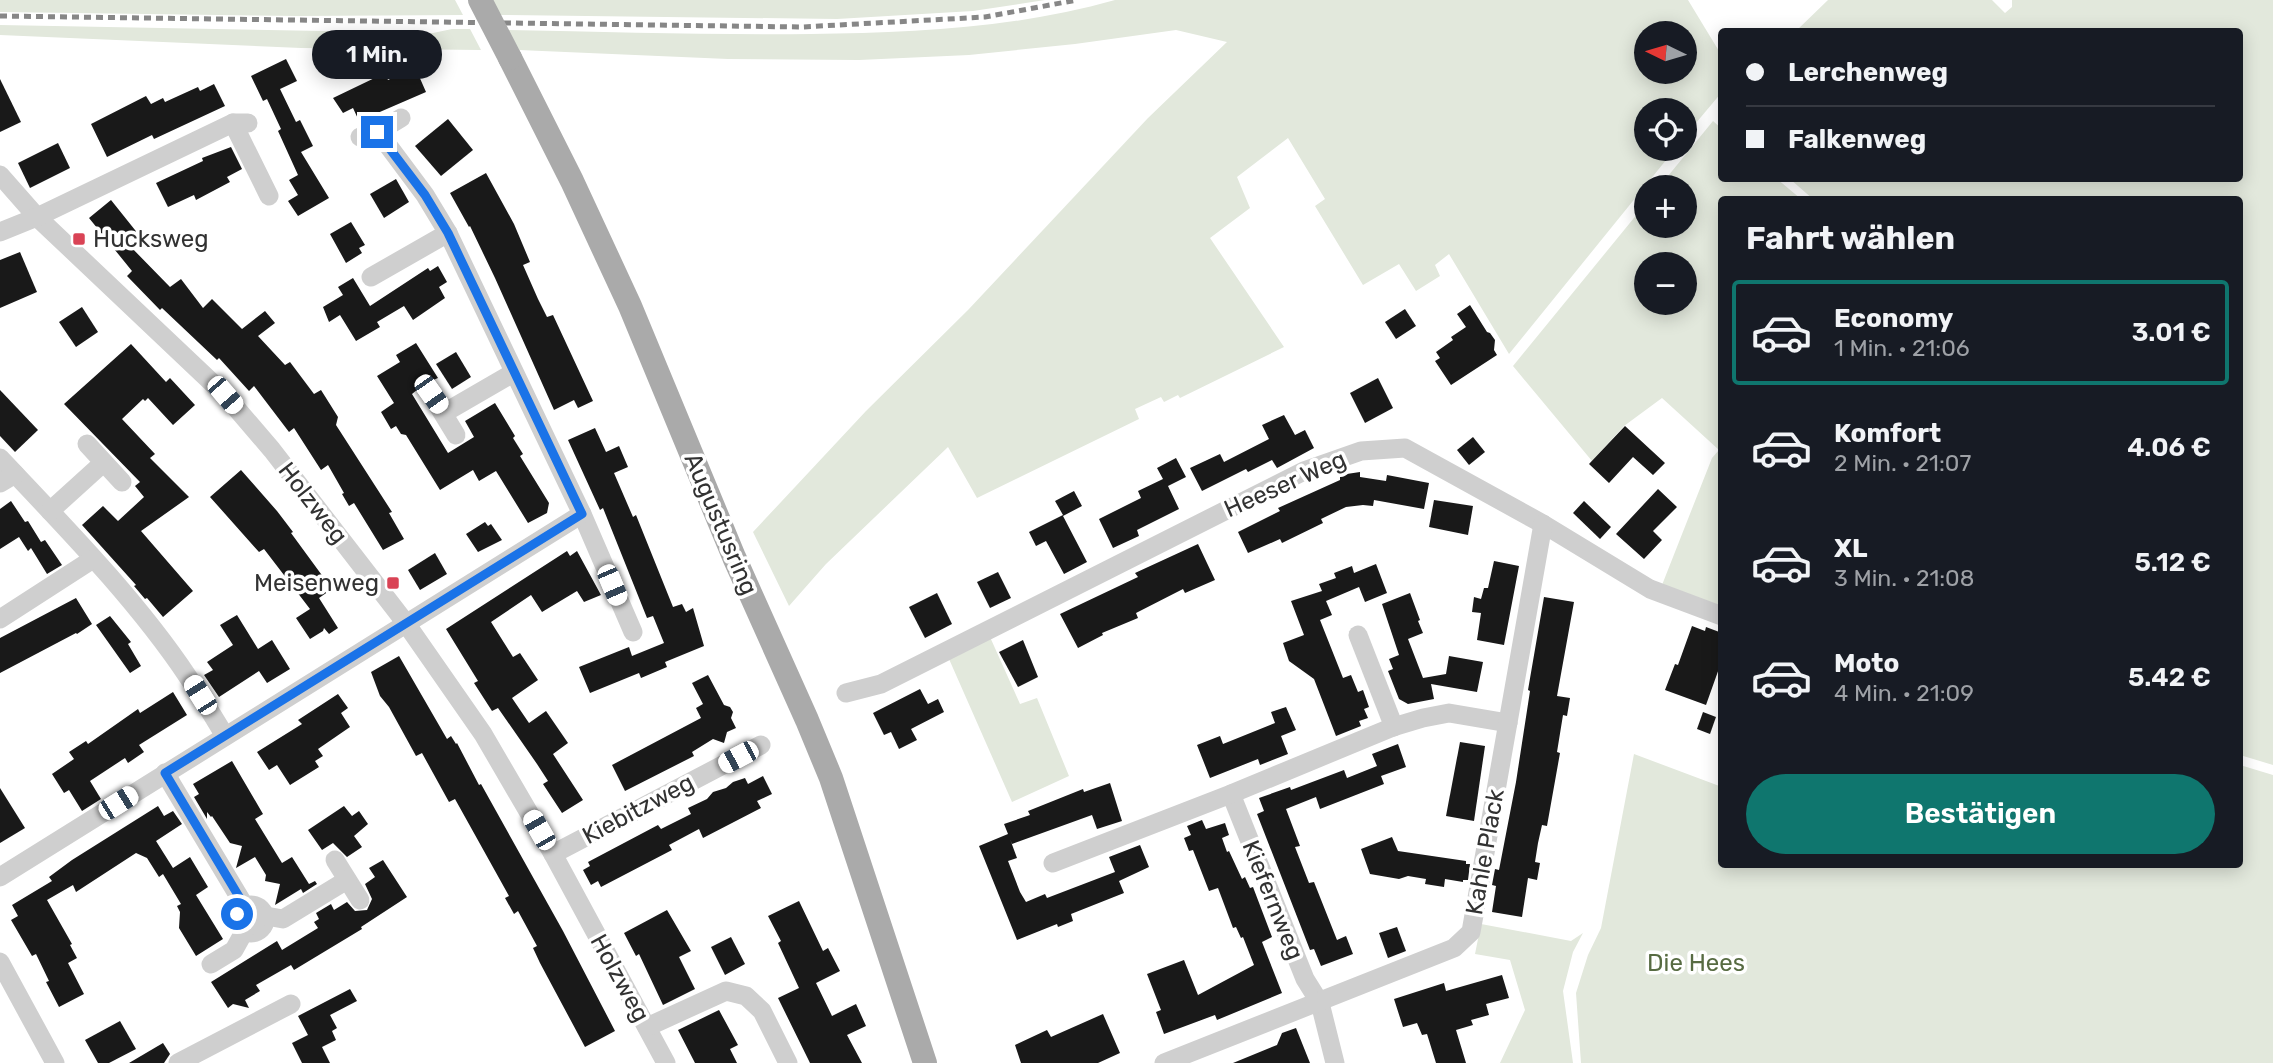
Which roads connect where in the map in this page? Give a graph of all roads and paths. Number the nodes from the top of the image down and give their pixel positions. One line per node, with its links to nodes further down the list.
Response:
1 (480, 0): 52 (main road, Augustusring, bridge)
2 (401, 118): 7 (street)
3 (0, 175): 5 (street, Holzweg)
4 (269, 196): 5 (street)
5 (37, 217): 6 (street); 24 (street, Holzweg)
6 (0, 232)
7 (448, 233): 8 (street); 9 (street)
8 (371, 276)
9 (513, 373): 11 (street); 19 (street)
10 (431, 394): 11 (street)
11 (444, 413): 12 (street)
12 (456, 435)
13 (87, 443): 15 (street)
14 (0, 458): 16 (street)
15 (103, 463): 17 (street); 18 (street)
16 (7, 479): 18 (street)
17 (122, 482)
18 (50, 511): 21 (street)
19 (582, 514): 24 (street); 25 (street)
20 (1543, 524): 22 (street, Heeser Weg); 27 (street, Heeser Weg); 28 (street, Kahle Plack)
21 (93, 559): 23 (street); 30 (street)
22 (1718, 614)
23 (0, 619)
24 (405, 622): 30 (street); 34 (street, Holzweg)
25 (633, 632)
26 (1358, 635): 29 (street)
27 (846, 693)
28 (1508, 723): 29 (street); 45 (street, Kahle Plack)
29 (1394, 727): 33 (street)
30 (225, 736): 32 (street)
31 (761, 745): 34 (street, Kiebitzweg)
32 (165, 773): 37 (street); 40 (street)
33 (1231, 794): 36 (street); 45 (street, Kiefernweg)
34 (553, 854): 47 (street, Holzweg)
35 (335, 860): 38 (street)
36 (1053, 863)
37 (0, 877)
38 (347, 880): 39 (street); 41 (street)
39 (360, 900)
40 (244, 905): 41 (street); 42 (street)
41 (266, 916): 42 (street)
42 (244, 932): 44 (street)
43 (0, 961): 48 (street)
44 (211, 964)
45 (1320, 1003): 53 (street, Kahle Plack); 54 (street, Kiefernweg)
46 (290, 1004): 49 (street)
47 (647, 1027): 50 (street, Holzweg); 51 (street)
48 (55, 1063)
49 (178, 1063)
50 (666, 1063)
51 (788, 1063)
52 (925, 1063)
53 (1164, 1063)
54 (1335, 1063)

